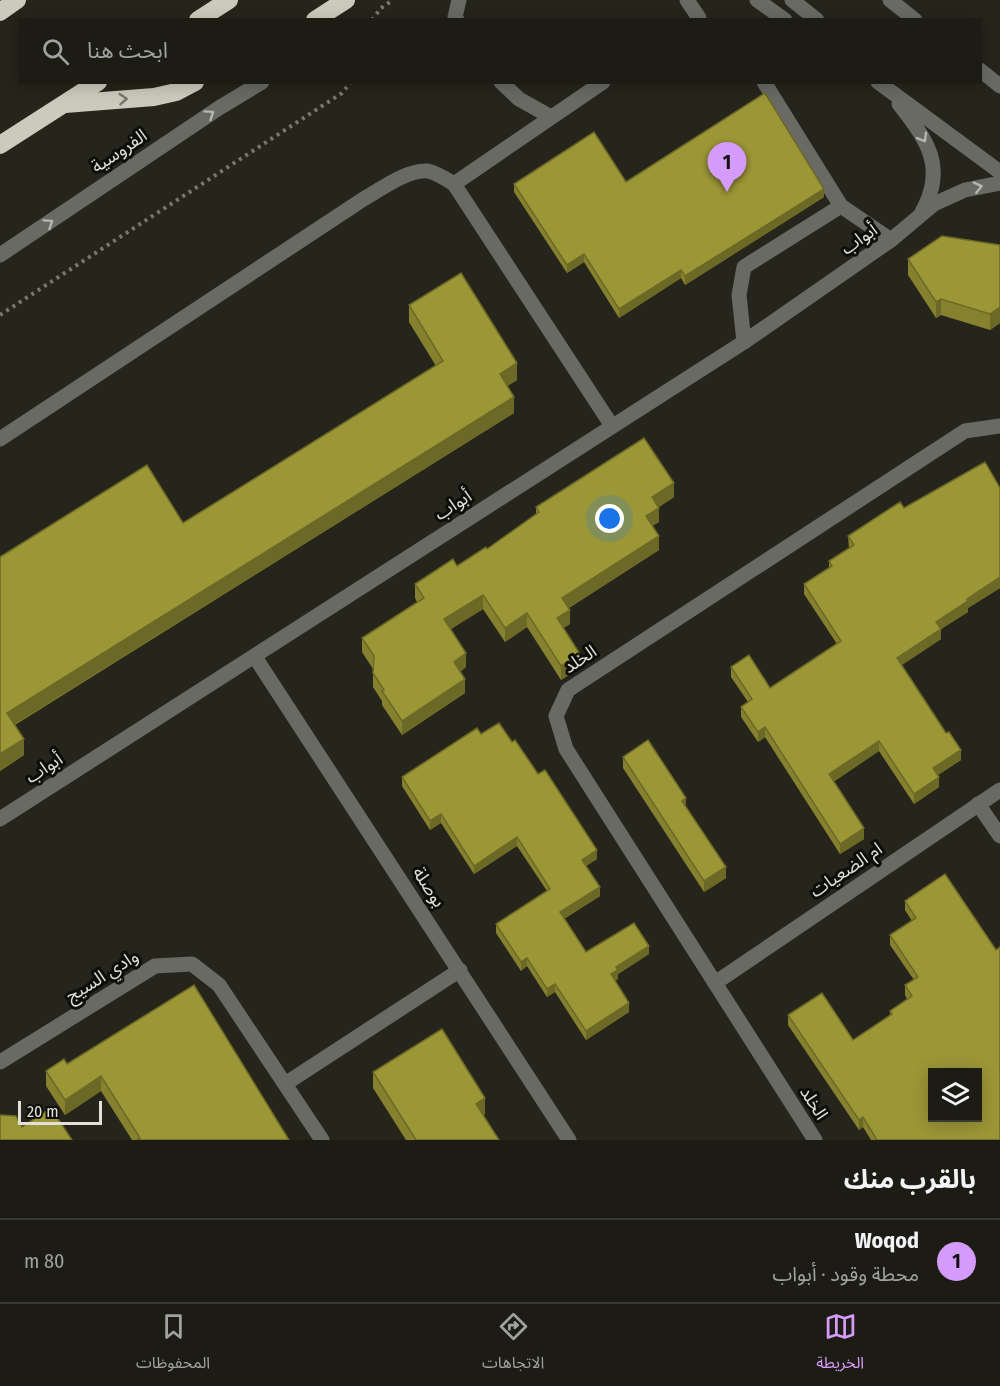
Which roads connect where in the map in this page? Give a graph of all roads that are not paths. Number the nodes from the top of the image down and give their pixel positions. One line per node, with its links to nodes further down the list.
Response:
1 (17, 0): 9 (highway)
2 (229, 0): 10 (highway)
3 (346, 0): 11 (highway)
4 (459, 0): 12 (street)
5 (687, 0): 13 (street)
6 (757, 0): 14 (street)
7 (792, 0): 15 (street)
8 (890, 0): 16 (street)
9 (0, 12)
10 (201, 18)
11 (318, 18)
12 (456, 18)
13 (701, 18)
14 (782, 18)
15 (814, 18)
16 (912, 18)
17 (982, 71): 25 (street)
18 (95, 84): 26 (highway)
19 (191, 84): 26 (highway, one-way to 19)
20 (259, 84): 35 (street, الفروسية, one-way to 20)
21 (503, 84): 27 (street)
22 (600, 84): 27 (street)
23 (765, 84): 32 (street)
24 (882, 85): 29 (street); 33 (street, أبواب, one-way to 33)
25 (1000, 86)
26 (65, 104): 28 (highway)
27 (551, 117): 31 (street)
28 (0, 145)
29 (1000, 172)
30 (1000, 183): 33 (street, أبواب, one-way to 30)
31 (454, 184): 37 (street); 39 (street)
32 (841, 206): 34 (street); 36 (street)
33 (921, 214): 34 (street, أبواب)
34 (891, 240): 36 (street, أبواب)
35 (0, 255)
36 (744, 342): 37 (street, أبواب)
37 (612, 426): 40 (street, أبواب)
38 (1000, 426): 46 (street, الخلد)
39 (0, 439)
40 (255, 657): 43 (street, أبواب); 45 (street, بوصلة)
41 (1000, 790): 42 (street, ام الضعيات)
42 (978, 804): 44 (street); 46 (street, ام الضعيات)
43 (0, 819)
44 (1000, 836)
45 (460, 970): 48 (street); 50 (street, بوصلة)
46 (715, 983): 51 (street, الخلد)
47 (0, 1062): 48 (street, وادي السيج)
48 (285, 1083): 49 (street, وادي السيج)
49 (322, 1140)
50 (570, 1140)
51 (815, 1140)

